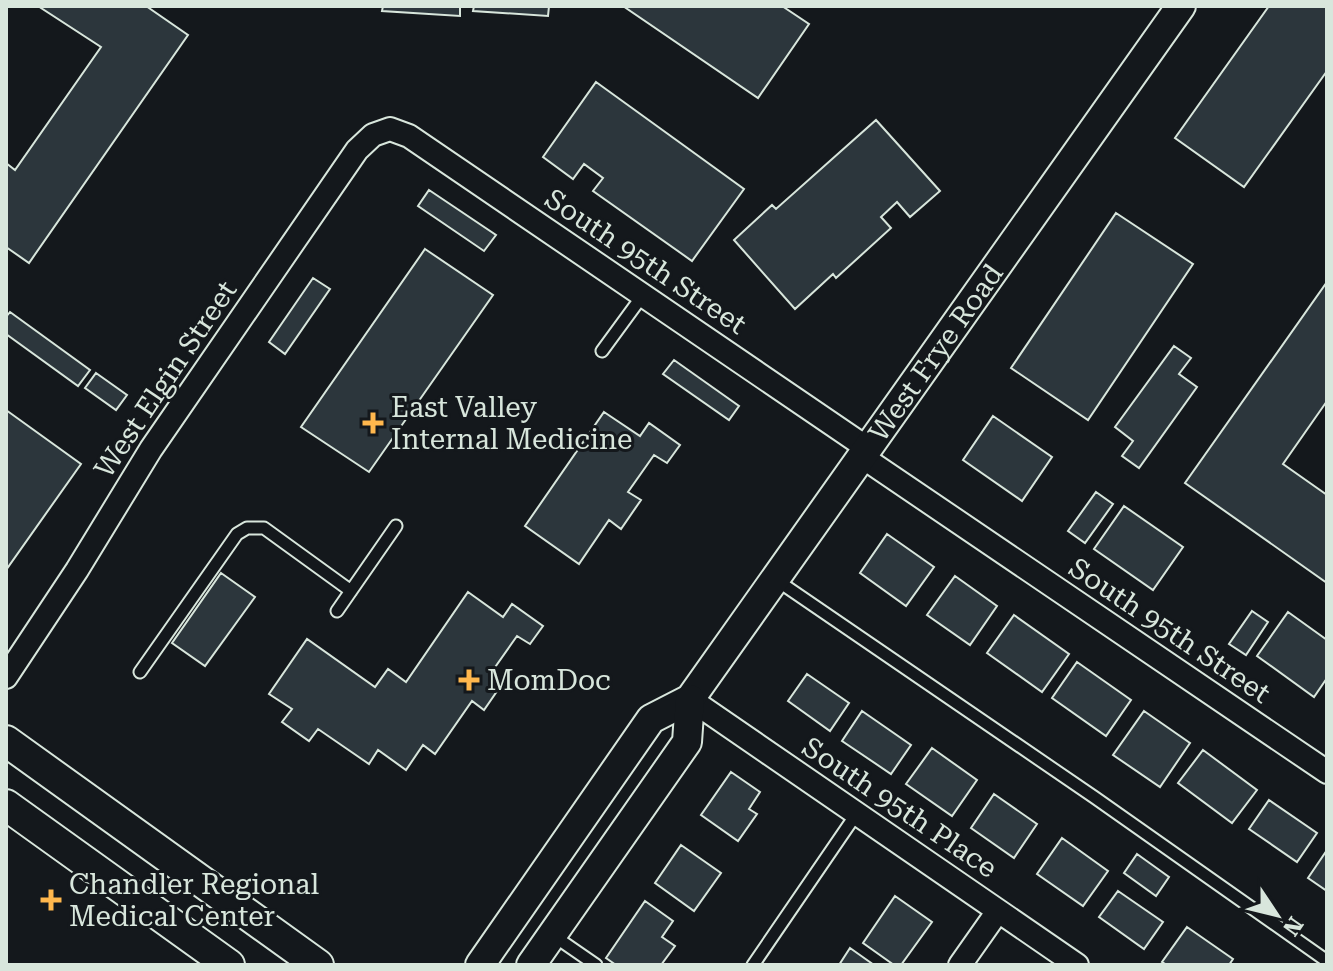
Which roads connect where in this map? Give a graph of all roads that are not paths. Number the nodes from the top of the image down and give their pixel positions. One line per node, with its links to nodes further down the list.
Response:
1 (1181, 6): 5 (street, West Frye Road)
2 (390, 129): 3 (street, South 95th Street); 11 (street, West Elgin Street)
3 (643, 295): 4 (lane); 5 (street, South 95th Street)
4 (602, 351)
5 (864, 452): 7 (street, West Frye Road); 14 (street, South 95th Street)
6 (396, 526): 8 (lane)
7 (775, 579): 12 (street, West Frye Road); 19 (lane)
8 (351, 591): 9 (lane); 10 (lane)
9 (337, 611)
10 (140, 672)
11 (6, 677)
12 (690, 699): 16 (street, South 95th Place); 18 (street); 22 (street, West Frye Road)
13 (6, 741): 21 (main road)
14 (1327, 772)
15 (6, 805): 20 (main road)
16 (857, 813): 17 (street, South 95th Place); 25 (lane)
17 (998, 911): 26 (street); 27 (street, South 95th Place)
18 (552, 934): 23 (street); 24 (lane)
19 (1327, 961)
20 (229, 965)
21 (318, 965)
22 (480, 965)
23 (531, 965)
24 (596, 965)
25 (753, 965)
26 (960, 965)
27 (1077, 965)

